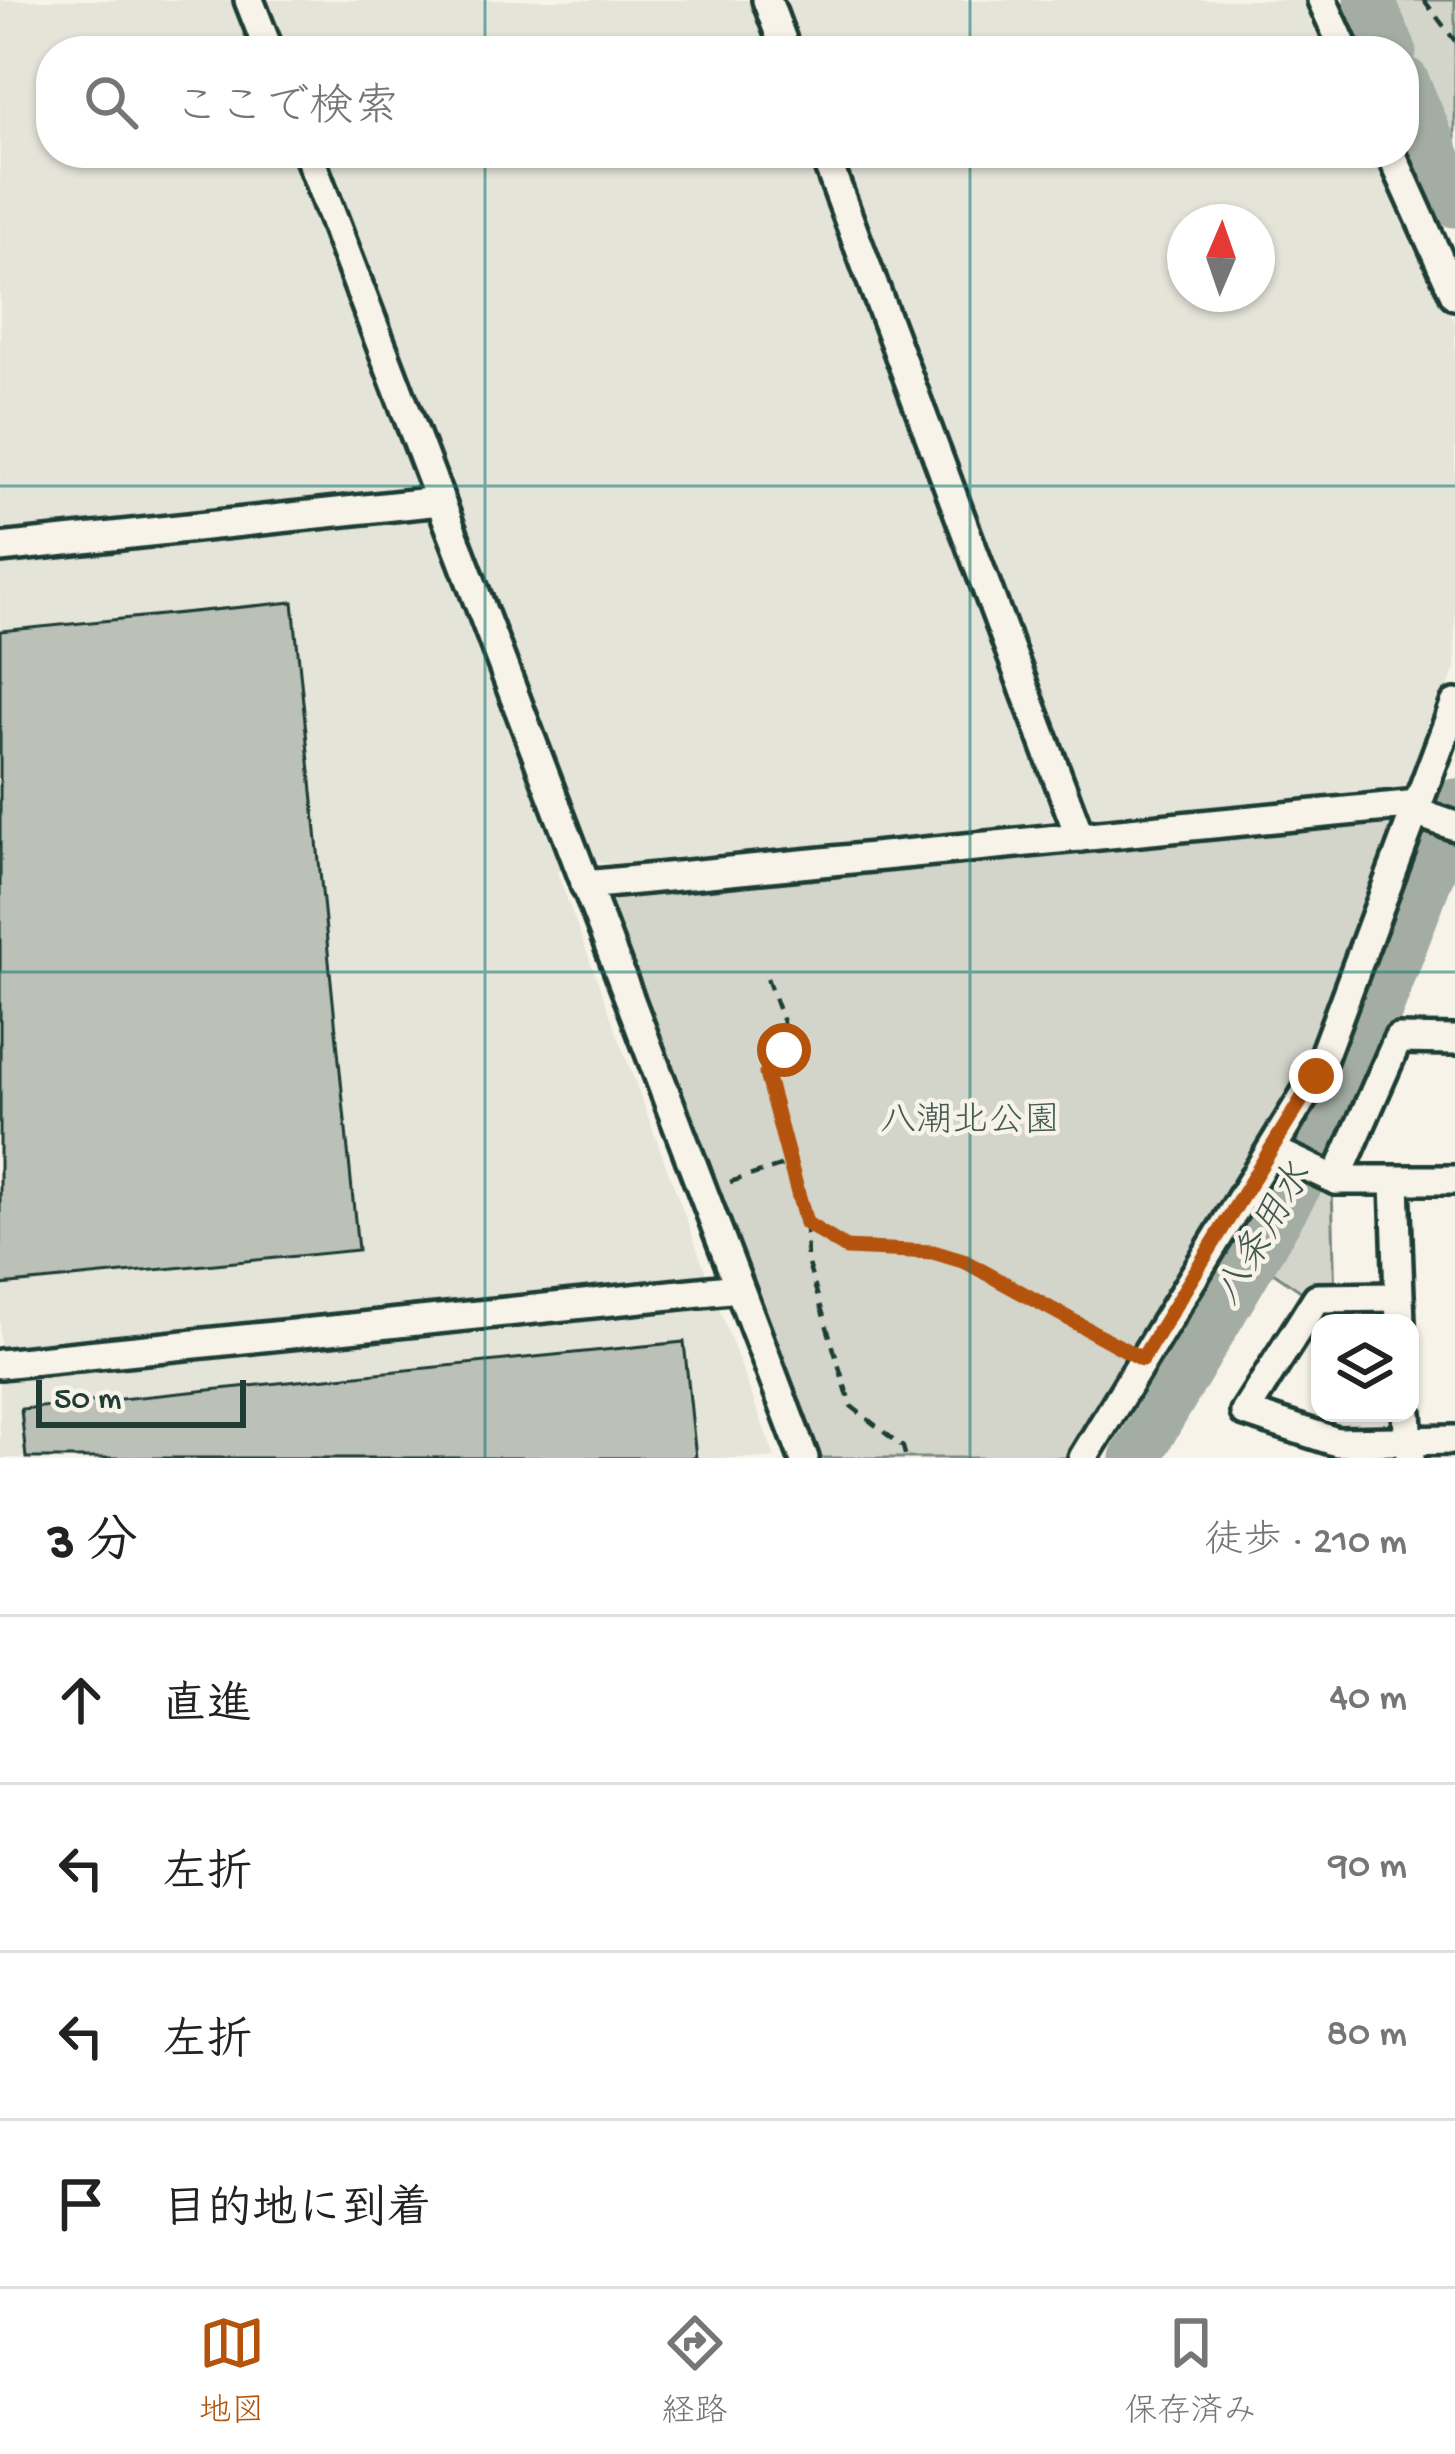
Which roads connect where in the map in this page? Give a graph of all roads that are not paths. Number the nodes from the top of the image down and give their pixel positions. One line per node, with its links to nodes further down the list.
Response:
1 (250, 0): 4 (street)
2 (767, 0): 5 (street)
3 (1322, 0): 6 (street)
4 (263, 36)
5 (780, 36)
6 (1338, 36)
7 (314, 168): 11 (street)
8 (830, 168): 16 (street)
9 (1398, 168): 10 (street)
10 (1455, 296)
11 (440, 501): 12 (street); 17 (street)
12 (0, 548)
13 (1455, 704): 14 (street)
14 (1417, 808): 15 (street); 16 (street); 19 (street)
15 (1455, 826)
16 (1081, 837): 17 (street)
17 (585, 885): 23 (street)
18 (1455, 1040): 20 (street)
19 (1272, 1150): 20 (street); 28 (street)
20 (1336, 1180): 22 (street)
21 (1455, 1180): 22 (street)
22 (1395, 1183): 24 (street)
23 (739, 1288): 25 (street); 29 (street)
24 (1399, 1310): 27 (street)
25 (0, 1364)
26 (1455, 1440): 27 (street)
27 (1409, 1450)
28 (1087, 1457)
29 (804, 1458)

